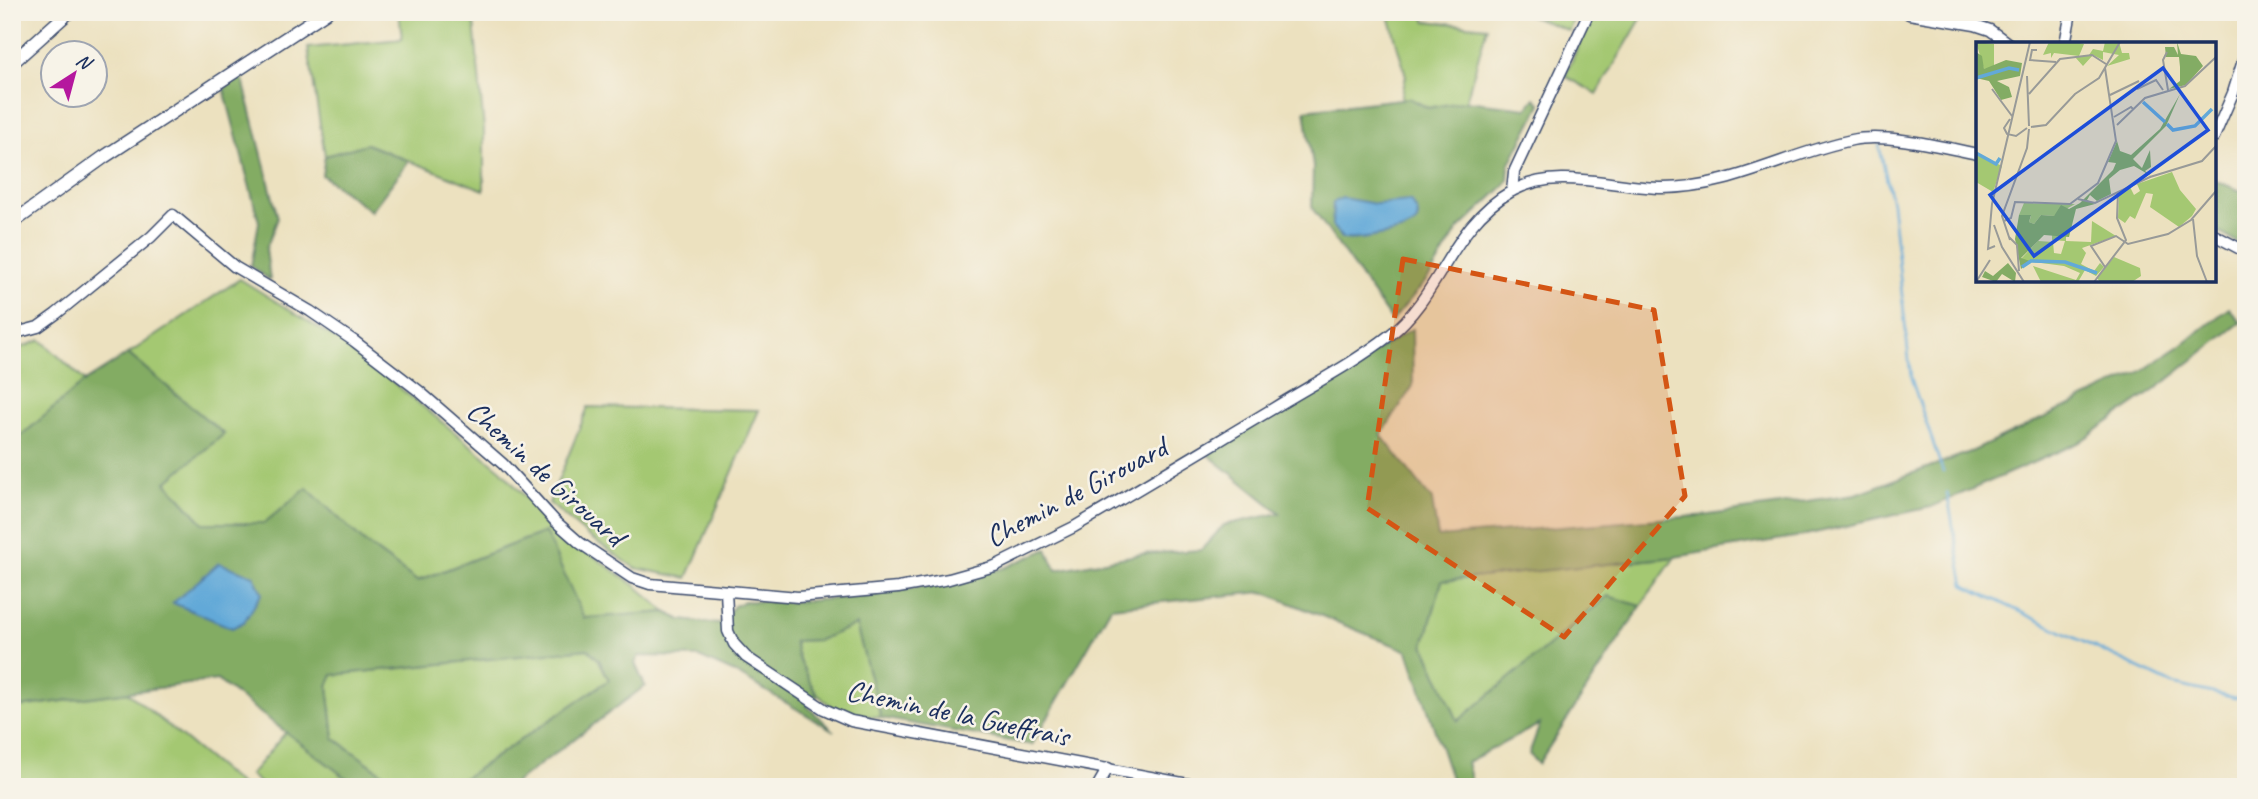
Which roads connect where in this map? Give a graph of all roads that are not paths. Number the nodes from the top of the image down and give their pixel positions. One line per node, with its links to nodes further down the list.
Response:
1 (58, 12): 10 (main road)
2 (69, 12): 11 (main road)
3 (326, 12): 15 (main road)
4 (1589, 12): 14 (street)
5 (2071, 12): 8 (street)
6 (1909, 15): 7 (street)
7 (2006, 42)
8 (2065, 42)
9 (2246, 51): 12 (street)
10 (12, 52)
11 (12, 63)
12 (2216, 132)
13 (1976, 154): 14 (street, Chemin de Girouard)
14 (1512, 191): 19 (street, Chemin de Girouard)
15 (12, 223)
16 (2216, 236): 17 (street)
17 (2246, 252)
18 (12, 334): 19 (street, Chemin de Girouard)
19 (726, 591): 20 (street, Chemin de la Gueffrais)
20 (1108, 768): 21 (street); 22 (street, Chemin de la Gueffrais)
21 (1097, 787)
22 (1204, 787)

